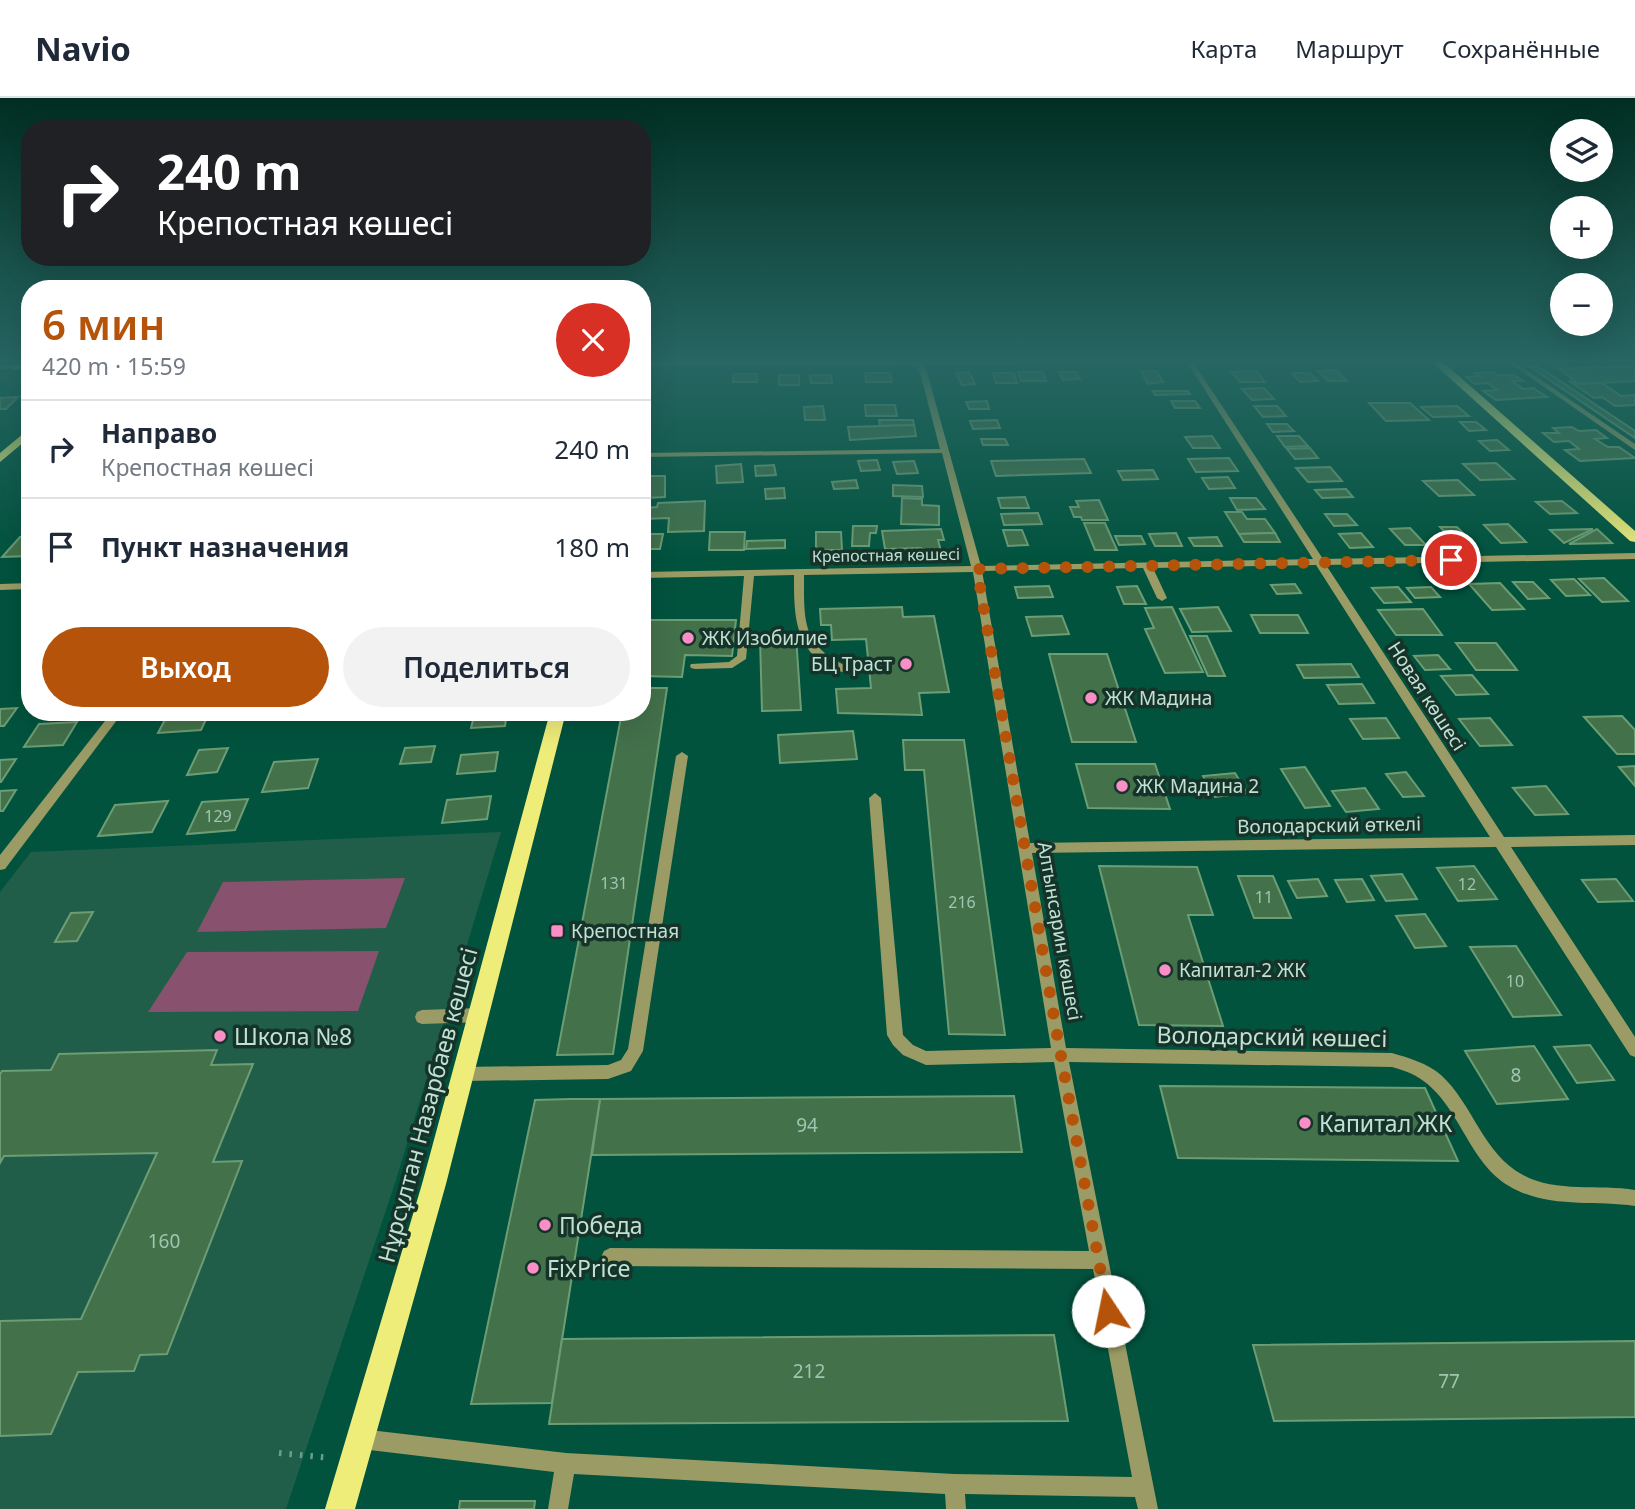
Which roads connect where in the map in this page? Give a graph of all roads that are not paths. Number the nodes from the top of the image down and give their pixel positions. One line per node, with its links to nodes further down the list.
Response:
1 (939, 428): 7 (street, Алтынсарин көшесі)
2 (1232, 428): 12 (street, Новая көшесі)
3 (1511, 428): 10 (main road)
4 (1606, 428): 6 (street)
5 (21, 439): 9 (main road)
6 (1635, 448)
7 (945, 451): 8 (lane); 14 (street, Алтынсарин көшесі)
8 (651, 454)
9 (0, 459)
10 (1635, 538)
11 (1635, 556): 12 (street, Крепостная көшесі)
12 (1319, 563): 13 (street, Крепостная көшесі); 28 (street, Новая көшесі)
13 (1147, 566): 14 (street, Крепостная көшесі); 20 (street)
14 (977, 569): 16 (street, Крепостная көшесі); 29 (street, Алтынсарин көшесі)
15 (748, 573): 16 (street, Крепостная көшесі); 17 (street, Крепостная көшесі); 21 (street)
16 (799, 573): 22 (street)
17 (651, 575)
18 (0, 586): 19 (street)
19 (21, 586)
20 (1163, 598)
21 (695, 666)
22 (849, 671)
23 (111, 721): 30 (street)
24 (556, 721): 31 (main road, Нұрсұлтан Назарбаев көшесі)
25 (682, 756): 35 (street)
26 (875, 798): 34 (lane)
27 (1635, 840): 28 (street, Володарский өткелі)
28 (1502, 842): 29 (street, Володарский өткелі); 33 (street, Новая көшесі)
29 (1024, 848): 34 (street, Алтынсарин көшесі)
30 (0, 865)
31 (480, 1015): 32 (street); 35 (main road, Нұрсұлтан Назарбаев көшесі)
32 (422, 1017)
33 (1635, 1049)
34 (1060, 1055): 36 (street, Володарский көшесі); 38 (street, Алтынсарин көшесі)
35 (463, 1074): 39 (main road, Нұрсұлтан Назарбаев көшесі)
36 (1635, 1198)
37 (610, 1257): 38 (street)
38 (1098, 1260): 42 (street, Алтынсарин көшесі)
39 (358, 1449): 40 (street); 43 (main road, Нұрсұлтан Назарбаев көшесі)
40 (565, 1463): 41 (street); 44 (street)
41 (954, 1485): 42 (street); 45 (street)
42 (1143, 1487): 46 (street, Алтынсарин көшесі)
43 (340, 1509)
44 (558, 1509)
45 (956, 1509)
46 (1147, 1509)

